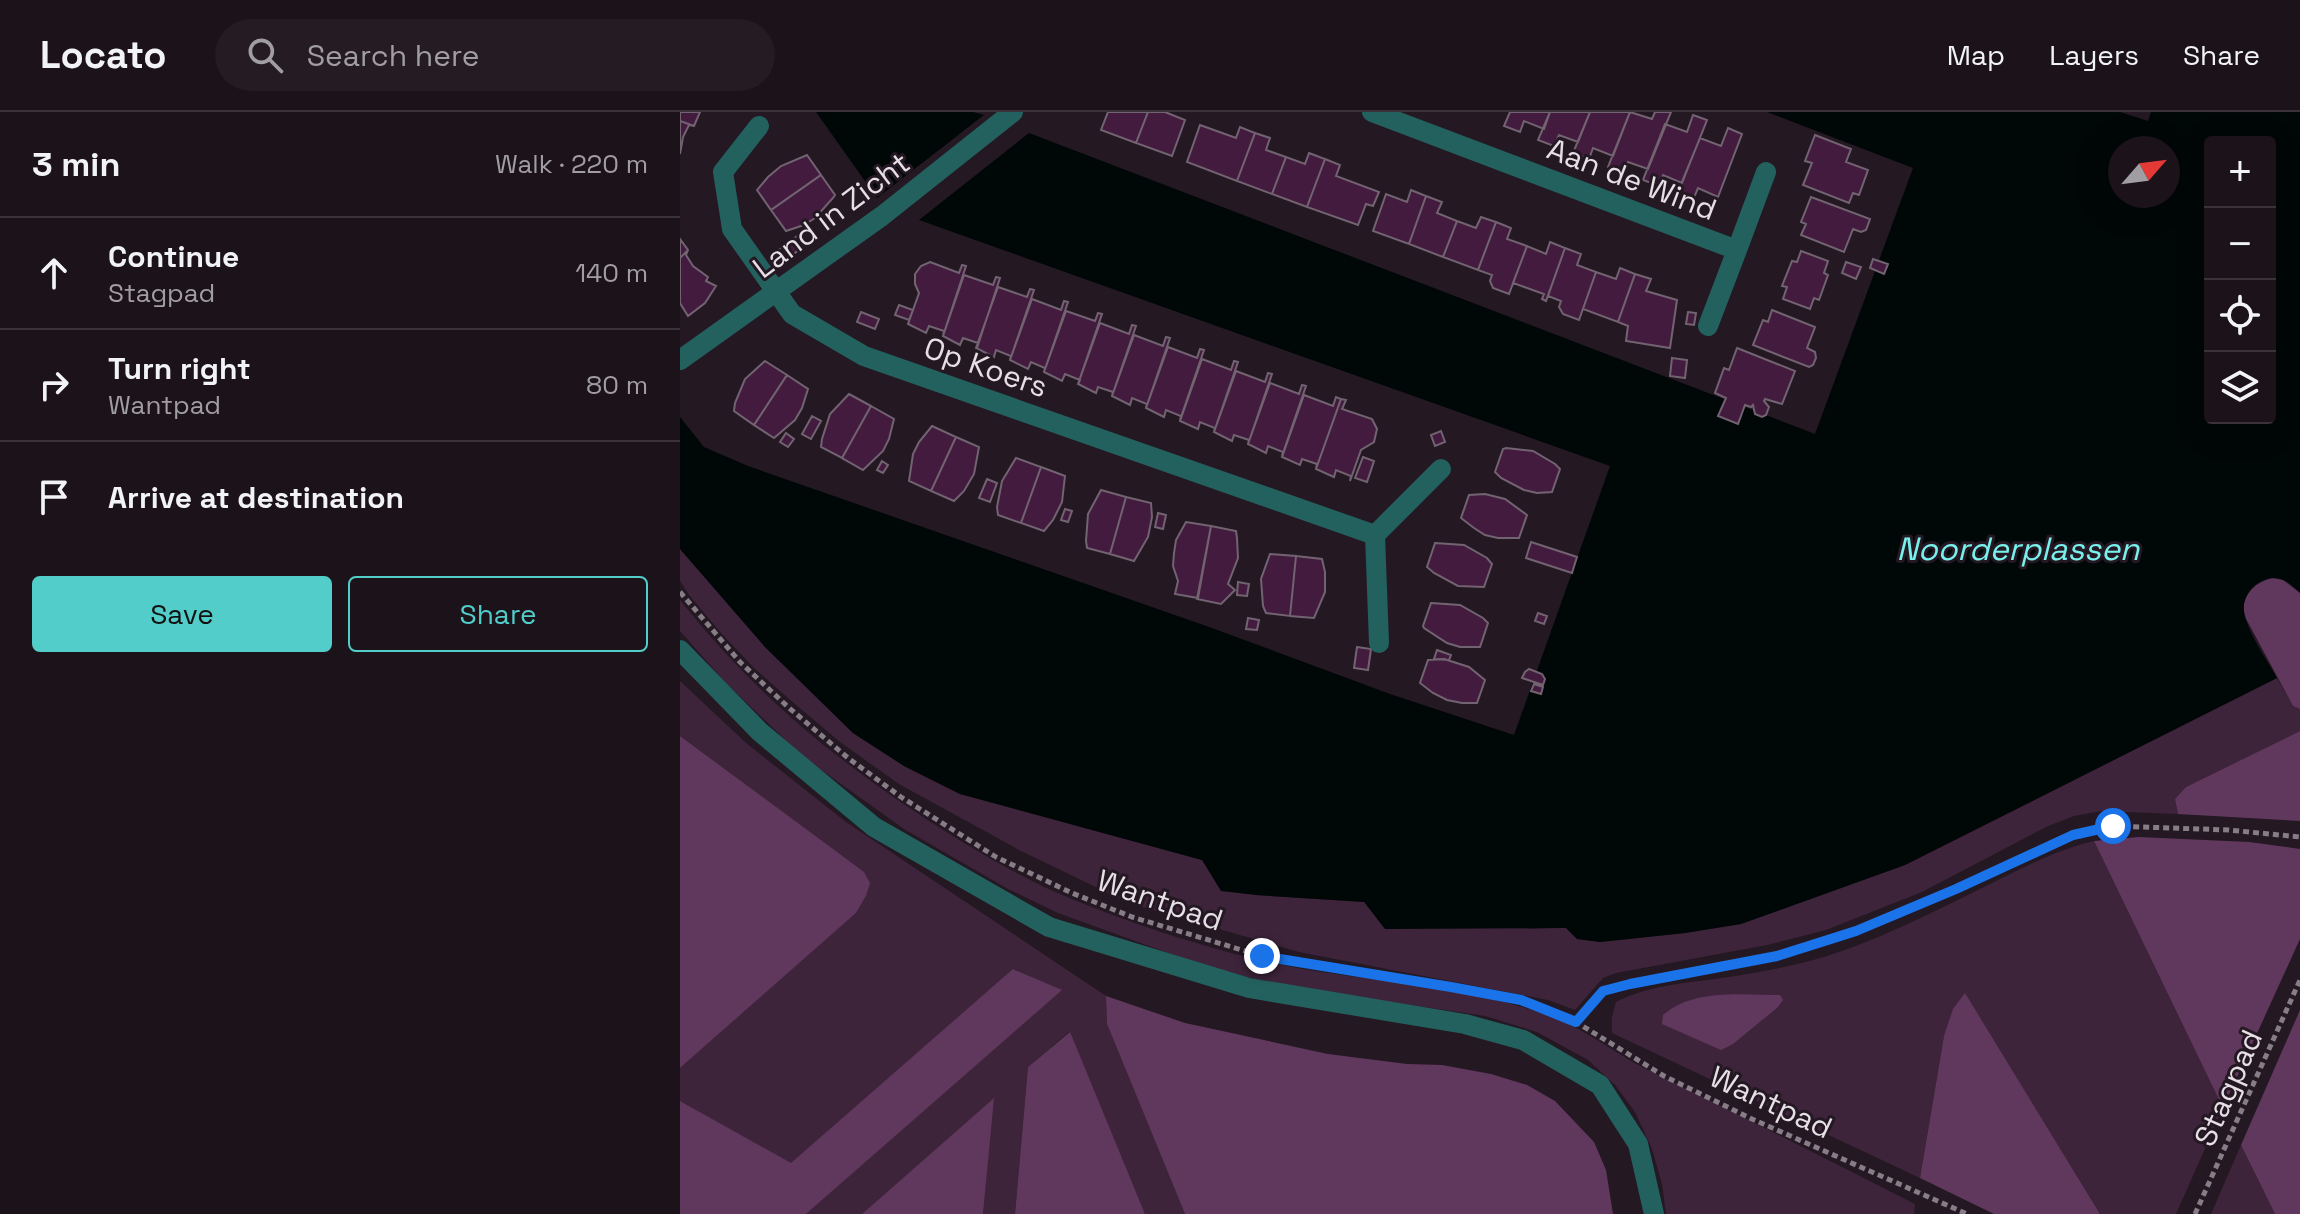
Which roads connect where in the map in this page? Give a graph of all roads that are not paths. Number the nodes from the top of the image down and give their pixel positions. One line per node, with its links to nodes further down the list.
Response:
1 (1013, 112): 6 (street, Land in Zicht)
2 (1372, 112): 5 (street, Aan de Wind)
3 (759, 126): 6 (street, Op Koers)
4 (1766, 172): 5 (street, Aan de Wind)
5 (1737, 250): 7 (street, Aan de Wind)
6 (777, 292): 8 (street, Land in Zicht); 10 (street, Op Koers)
7 (1708, 326)
8 (680, 360)
9 (1441, 469): 10 (street)
10 (1375, 535): 11 (street)
11 (1379, 643)
12 (680, 650): 13 (street)
13 (1654, 1214)

